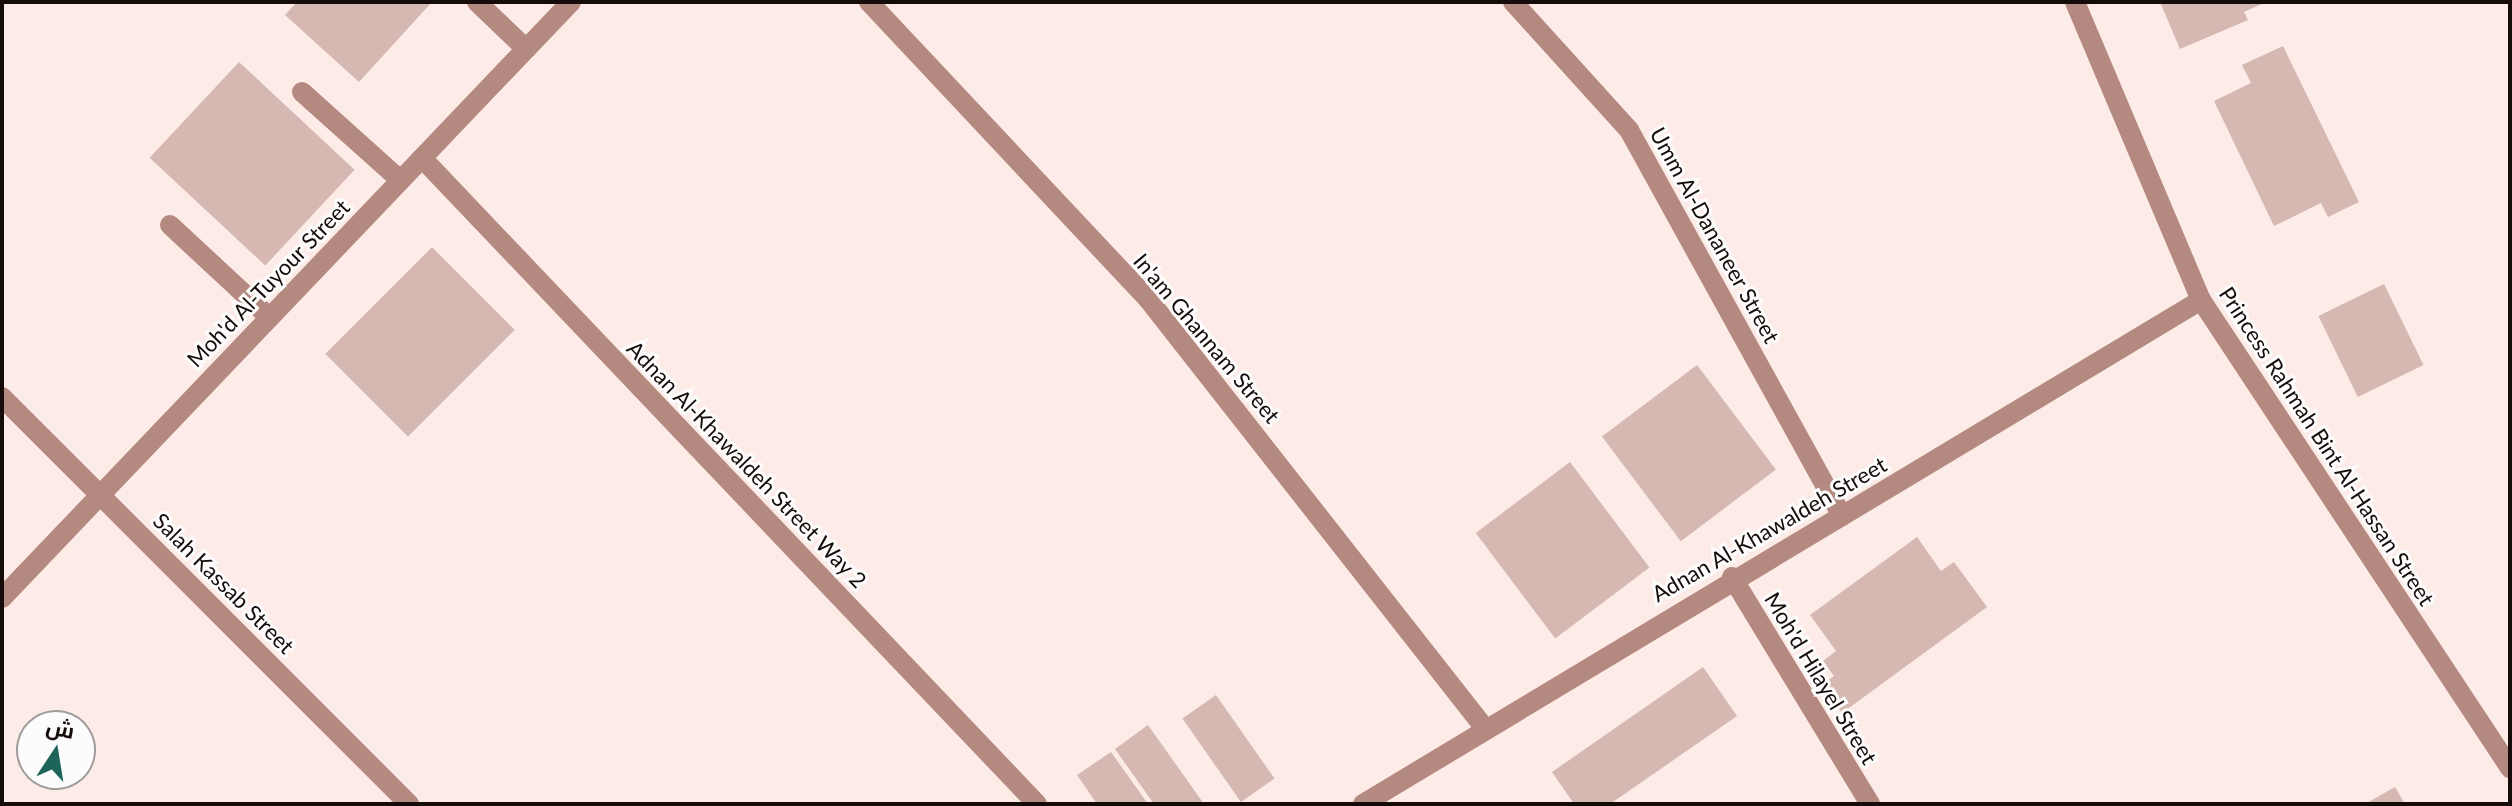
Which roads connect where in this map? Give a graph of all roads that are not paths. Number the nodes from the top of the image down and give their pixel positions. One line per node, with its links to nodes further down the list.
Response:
1 (477, 2): 6 (street)
2 (571, 2): 6 (street, Moh'd Al-Tuyour Street)
3 (869, 2): 18 (street, In'am Ghannam Street)
4 (1513, 2): 15 (street, Umm Al-Dananeer Street)
5 (2075, 2): 11 (street, Princess Rahmah Bint Al-Hassan Street)
6 (526, 49): 8 (street, Moh'd Al-Tuyour Street)
7 (302, 92): 9 (street)
8 (422, 158): 9 (street, Moh'd Al-Tuyour Street); 21 (street, Adnan Al-Khawaldeh Street Way 2)
9 (400, 180): 12 (street, Moh'd Al-Tuyour Street)
10 (170, 225): 12 (street)
11 (2201, 300): 15 (street, Adnan Al-Khawaldeh Street); 19 (street, Princess Rahmah Bint Al-Hassan Street)
12 (268, 316): 14 (street, Moh'd Al-Tuyour Street)
13 (2, 397): 14 (street, Salah Kassab Street)
14 (102, 494): 17 (street, Moh'd Al-Tuyour Street); 20 (street, Salah Kassab Street)
15 (1842, 516): 16 (street, Adnan Al-Khawaldeh Street)
16 (1732, 577): 18 (street, Adnan Al-Khawaldeh Street); 23 (street, Moh'd Hilayel Street)
17 (2, 598)
18 (1483, 726): 22 (street, Adnan Al-Khawaldeh Street)
19 (2510, 768)
20 (409, 804)
21 (1037, 804)
22 (1363, 804)
23 (1870, 804)

